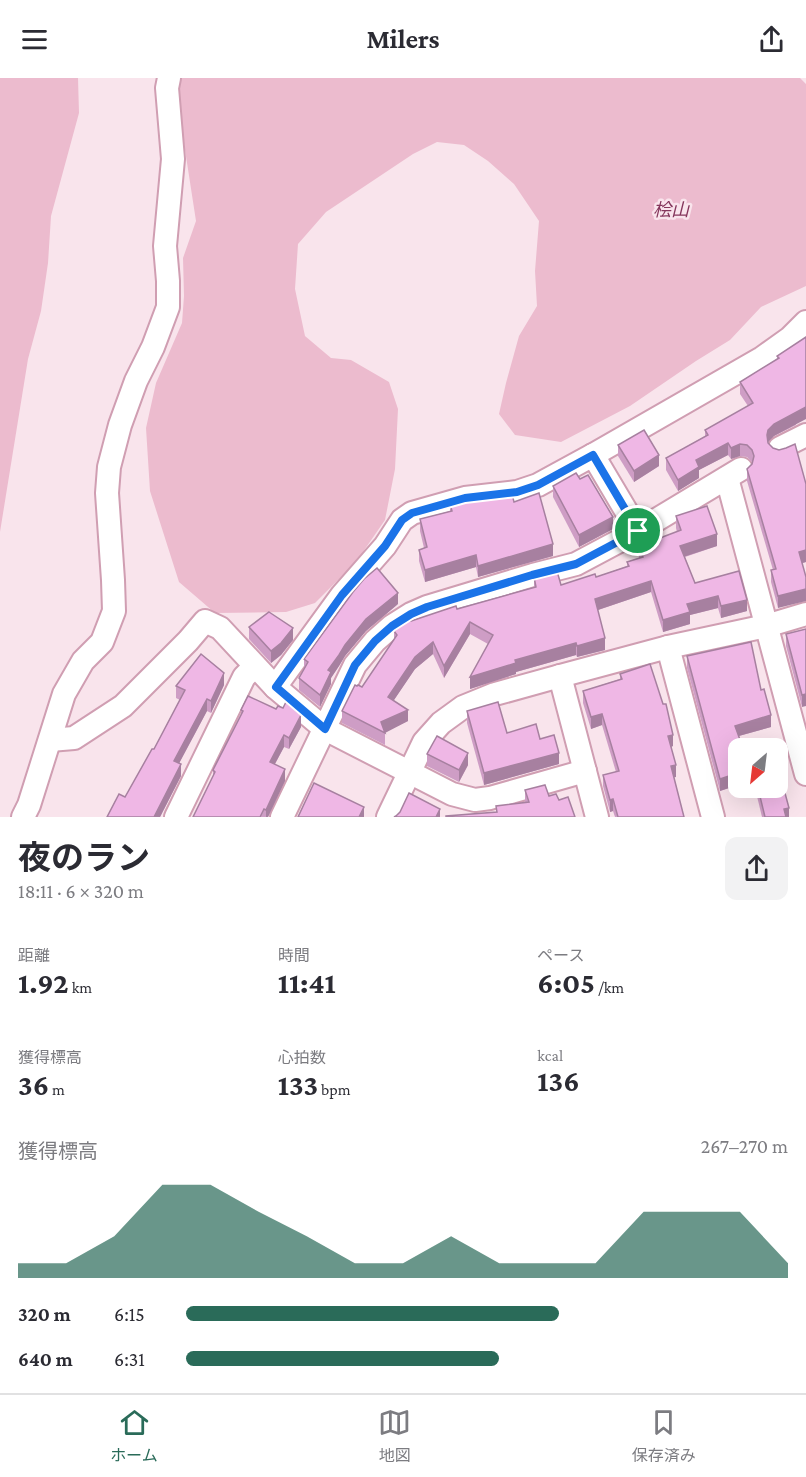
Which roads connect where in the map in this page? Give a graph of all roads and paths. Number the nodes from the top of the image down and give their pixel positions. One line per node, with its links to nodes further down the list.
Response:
1 (168, 78): 14 (street)
2 (806, 322): 5 (street)
3 (806, 435): 4 (street)
4 (780, 448)
5 (593, 455): 6 (street); 12 (street)
6 (638, 531): 8 (street); 13 (street)
7 (806, 614): 8 (street)
8 (766, 627): 9 (street); 17 (street)
9 (668, 647): 11 (street); 23 (street)
10 (255, 666): 12 (street); 14 (street); 19 (street)
11 (561, 676): 15 (street); 16 (street)
12 (276, 687): 13 (street)
13 (325, 729): 16 (street); 20 (street)
14 (50, 740): 18 (street)
15 (585, 771): 16 (street); 22 (street)
16 (409, 772): 21 (street)
17 (806, 774)
18 (22, 817)
19 (176, 817)
20 (282, 817)
21 (388, 817)
22 (597, 817)
23 (713, 817)

